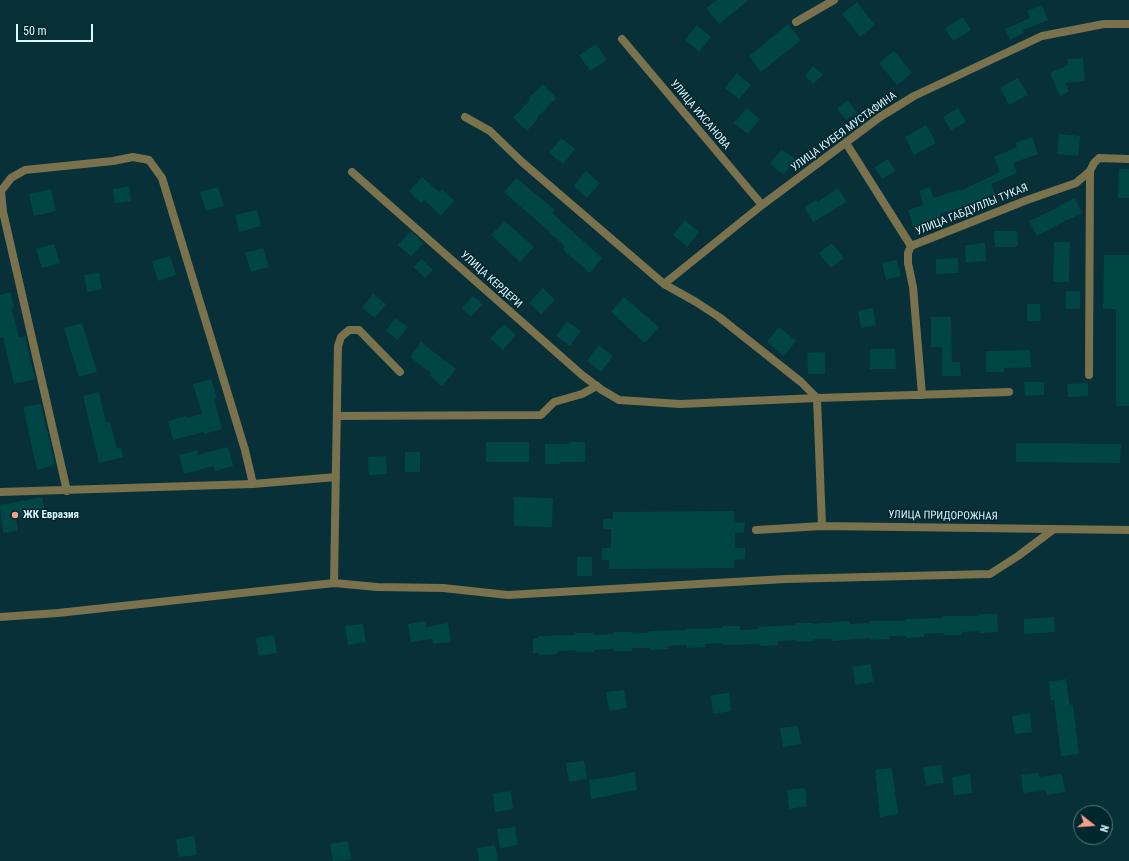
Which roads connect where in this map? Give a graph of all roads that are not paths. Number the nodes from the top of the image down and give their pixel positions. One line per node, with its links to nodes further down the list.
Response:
1 (834, 0): 2 (street)
2 (796, 22)
3 (1129, 24): 6 (street, УЛИЦА КУБЕЯ МУСТАФИНА)
4 (622, 39): 11 (street, УЛИЦА ИХСАНОВА)
5 (465, 117): 13 (street)
6 (846, 143): 11 (street, УЛИЦА КУБЕЯ МУСТАФИНА); 12 (street)
7 (1129, 159): 8 (street, УЛИЦА ГАБДУЛЛЫ ТУКАЯ)
8 (1090, 171): 12 (street, УЛИЦА ГАБДУЛЛЫ ТУКАЯ); 15 (street)
9 (352, 172): 16 (street, УЛИЦА КЕРДЕРИ)
10 (1, 191): 22 (street); 23 (street)
11 (762, 205): 13 (street, УЛИЦА КУБЕЯ МУСТАФИНА)
12 (911, 246): 18 (street, УЛИЦА ГАБДУЛЛЫ ТУКАЯ)
13 (664, 284): 19 (street)
14 (400, 372): 20 (street)
15 (1089, 375)
16 (597, 386): 19 (street, УЛИЦА КЕРДЕРИ); 20 (street)
17 (1009, 392): 18 (street)
18 (922, 395): 19 (street)
19 (817, 398): 25 (street)
20 (337, 416): 21 (street)
21 (336, 477): 22 (street); 29 (street)
22 (253, 484): 23 (street)
23 (67, 491): 24 (street)
24 (0, 492)
25 (822, 526): 26 (street, УЛИЦА ПРИДОРОЖНАЯ); 27 (street, УЛИЦА ПРИДОРОЖНАЯ)
26 (1054, 529): 28 (street, УЛИЦА ПРИДОРОЖНАЯ); 29 (street)
27 (756, 530)
28 (1129, 530)
29 (334, 583): 30 (street)
30 (0, 617)

